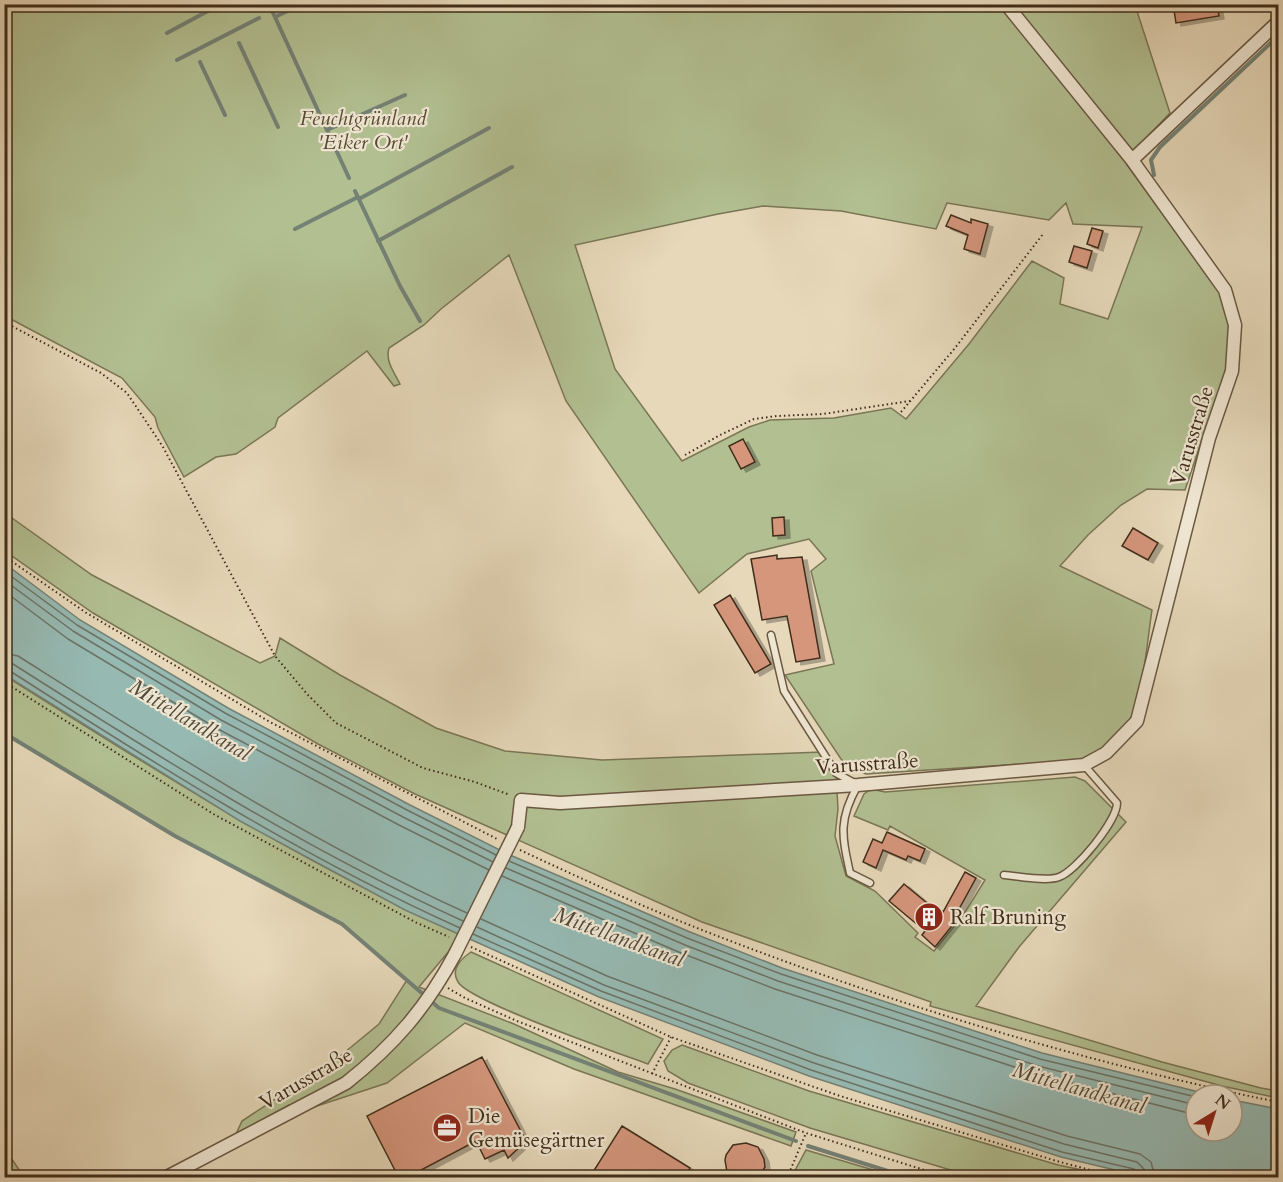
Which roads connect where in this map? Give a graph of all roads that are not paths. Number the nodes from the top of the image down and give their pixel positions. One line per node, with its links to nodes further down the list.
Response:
1 (1006, 4): 3 (street, Varusstraße)
2 (1278, 22): 3 (street)
3 (1132, 160): 5 (street, Varusstraße)
4 (771, 634): 6 (lane)
5 (1084, 765): 6 (street, Varusstraße); 7 (lane)
6 (858, 785): 8 (lane); 9 (street, Varusstraße, bridge)
7 (1004, 875)
8 (870, 883)
9 (165, 1178)

